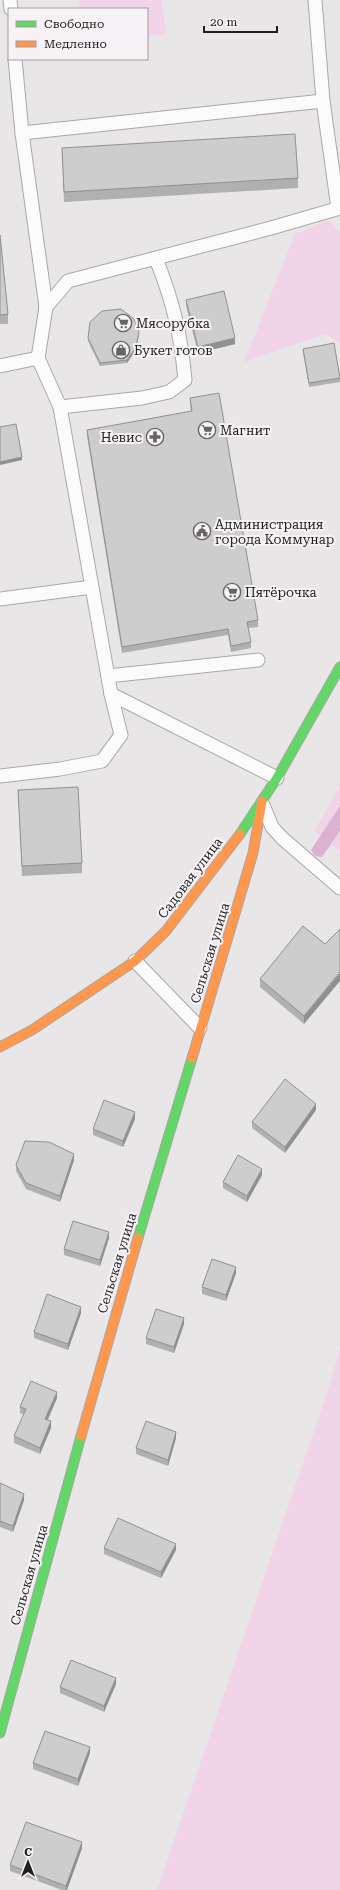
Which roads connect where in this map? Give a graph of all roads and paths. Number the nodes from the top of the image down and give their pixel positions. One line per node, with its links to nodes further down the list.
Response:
1 (315, 0): 3 (lane)
2 (15, 60): 4 (lane)
3 (323, 101): 4 (lane); 5 (lane)
4 (22, 133): 7 (lane)
5 (339, 208): 6 (lane)
6 (156, 259): 7 (lane); 10 (lane)
7 (46, 307): 8 (lane)
8 (38, 358): 9 (lane); 10 (lane)
9 (0, 366)
10 (60, 407): 11 (lane)
11 (92, 587): 12 (lane); 15 (lane)
12 (0, 599)
13 (258, 660): 15 (lane)
14 (340, 667): 18 (street, Садовая улица)
15 (108, 676): 16 (lane)
16 (111, 694): 17 (lane); 18 (lane)
17 (0, 776)
18 (277, 778): 19 (street, Садовая улица)
19 (262, 802): 20 (lane); 21 (street, Садовая улица); 22 (street, Сельская улица)
20 (340, 888)
21 (135, 961): 22 (lane); 23 (street, Садовая улица)
22 (200, 1028): 24 (street, Сельская улица)
23 (0, 1047)
24 (0, 1733)

